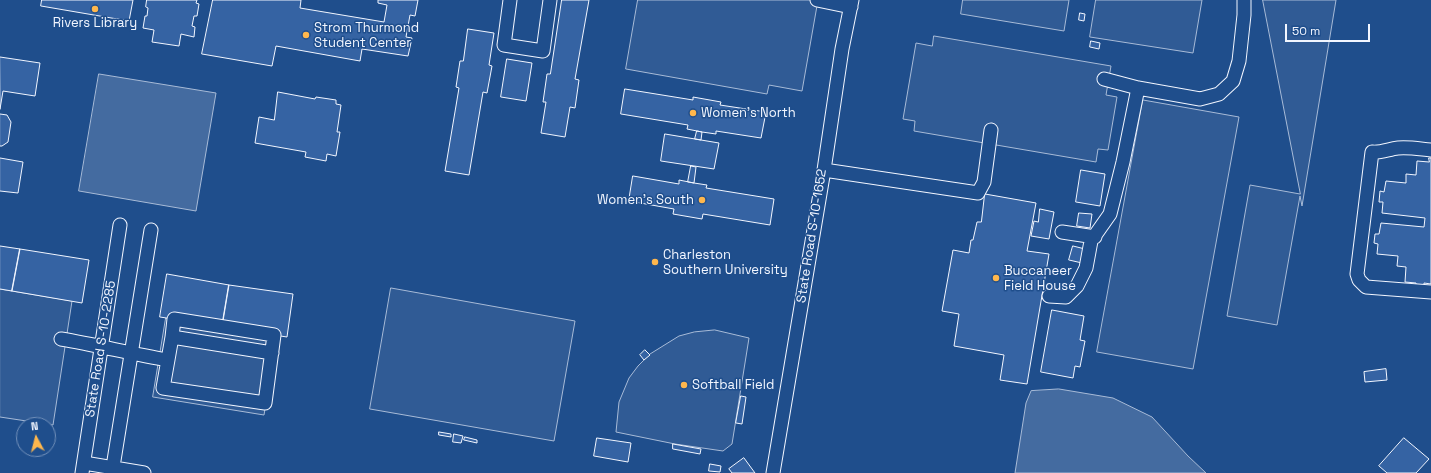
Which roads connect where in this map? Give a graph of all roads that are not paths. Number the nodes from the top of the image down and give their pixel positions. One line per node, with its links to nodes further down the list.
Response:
1 (510, 0): 2 (street)
2 (550, 0)
3 (817, 0): 5 (street)
4 (1244, 0): 7 (street)
5 (851, 3): 10 (street, State Road S-10-1652)
6 (1104, 79): 7 (street)
7 (1138, 88): 14 (street)
8 (991, 130): 10 (street)
9 (1431, 150): 15 (street)
10 (824, 170): 26 (street, State Road S-10-1652)
11 (120, 225): 19 (street, State Road S-10-2285)
12 (151, 230): 21 (street)
13 (1062, 232): 14 (street)
14 (1095, 236): 16 (street)
15 (1431, 292)
16 (1049, 296)
17 (172, 337): 20 (street); 20 (street); 22 (street)
18 (61, 339): 19 (street)
19 (102, 347): 21 (street); 23 (street, State Road S-10-2285)
20 (272, 353): 22 (street)
21 (131, 354): 22 (street); 24 (street)
22 (168, 360)
23 (83, 468): 24 (street)
24 (113, 470): 25 (street)
25 (144, 473)
26 (773, 473)

